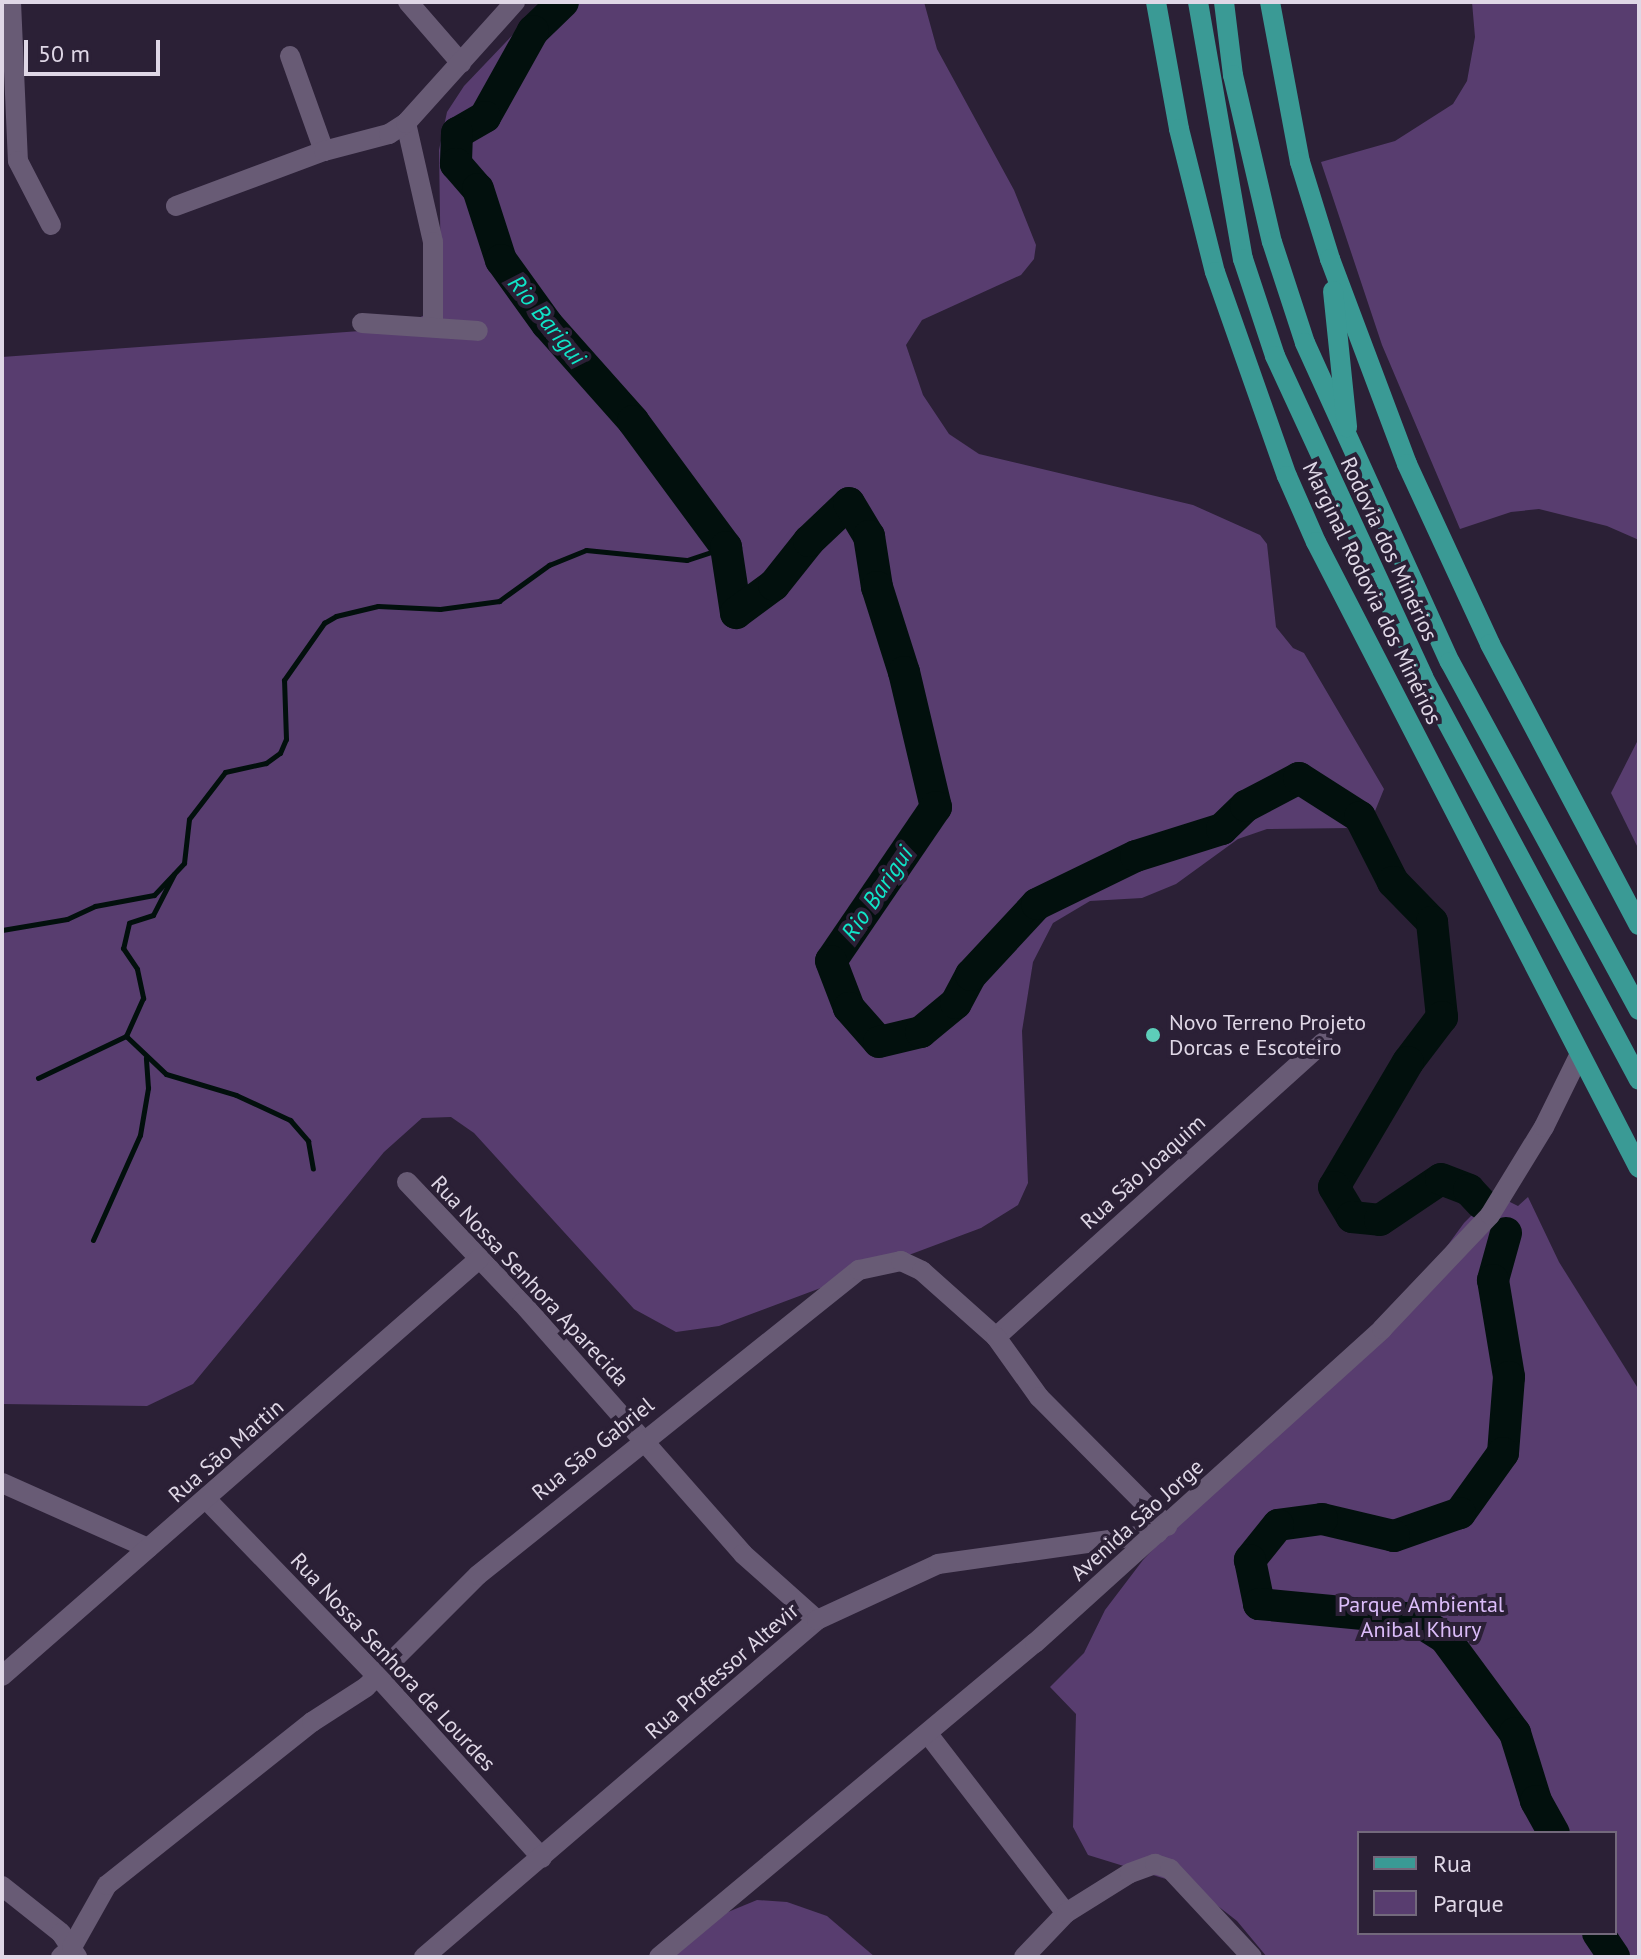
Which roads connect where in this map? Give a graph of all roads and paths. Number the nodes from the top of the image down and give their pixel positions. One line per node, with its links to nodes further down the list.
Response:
1 (11, 2): 13 (street)
2 (408, 2): 9 (street)
3 (515, 2): 9 (street)
4 (1156, 2): 22 (main road, Marginal Rodovia dos Minérios)
5 (1198, 2): 23 (main road, Rodovia dos Minérios)
6 (1224, 2): 18 (main road, Rodovia dos Minérios)
7 (1270, 2): 14 (main road)
8 (290, 56): 11 (street)
9 (461, 63): 10 (street)
10 (406, 123): 11 (street); 16 (street)
11 (324, 151): 12 (street)
12 (176, 206)
13 (51, 225)
14 (1330, 259): 18 (main road); 19 (main road)
15 (362, 323): 16 (street)
16 (433, 327): 17 (street)
17 (478, 331)
18 (1348, 447): 20 (main road, Rodovia dos Minérios)
19 (1639, 925)
20 (1639, 1010)
21 (1323, 1043): 27 (street, Rua São Joaquim)
22 (1578, 1058): 24 (main road, Marginal Rodovia dos Minérios); 31 (street, Avenida São Jorge)
23 (1639, 1080)
24 (1639, 1168)
25 (407, 1182): 26 (street, Rua Nossa Senhora Aparecida)
26 (479, 1259): 28 (street, Rua Nossa Senhora Aparecida); 30 (street, Rua São Martin)
27 (996, 1337): 28 (street, Rua São Gabriel); 31 (street, Rua São Gabriel)
28 (641, 1440): 33 (street, Rua Nossa Senhora Aparecida); 35 (street, Rua São Gabriel)
29 (2, 1483): 32 (street)
30 (207, 1500): 32 (street, Rua São Martin); 35 (street, Rua Nossa Senhora de Lourdes)
31 (1162, 1529): 33 (street, Rua Professor Altevir); 36 (street, Avenida São Jorge)
32 (148, 1548): 34 (street, Rua São Martin)
33 (817, 1620): 37 (street, Rua Professor Altevir)
34 (2, 1676)
35 (378, 1677): 37 (street, Rua Nossa Senhora de Lourdes); 40 (street, Rua São Gabriel)
36 (928, 1734): 39 (street); 42 (street, Avenida São Jorge)
37 (542, 1858): 41 (street, Rua Professor Altevir)
38 (2, 1886): 40 (street)
39 (1066, 1913): 43 (street); 44 (street)
40 (70, 1954)
41 (424, 1957)
42 (659, 1957)
43 (1024, 1957)
44 (1252, 1957)

